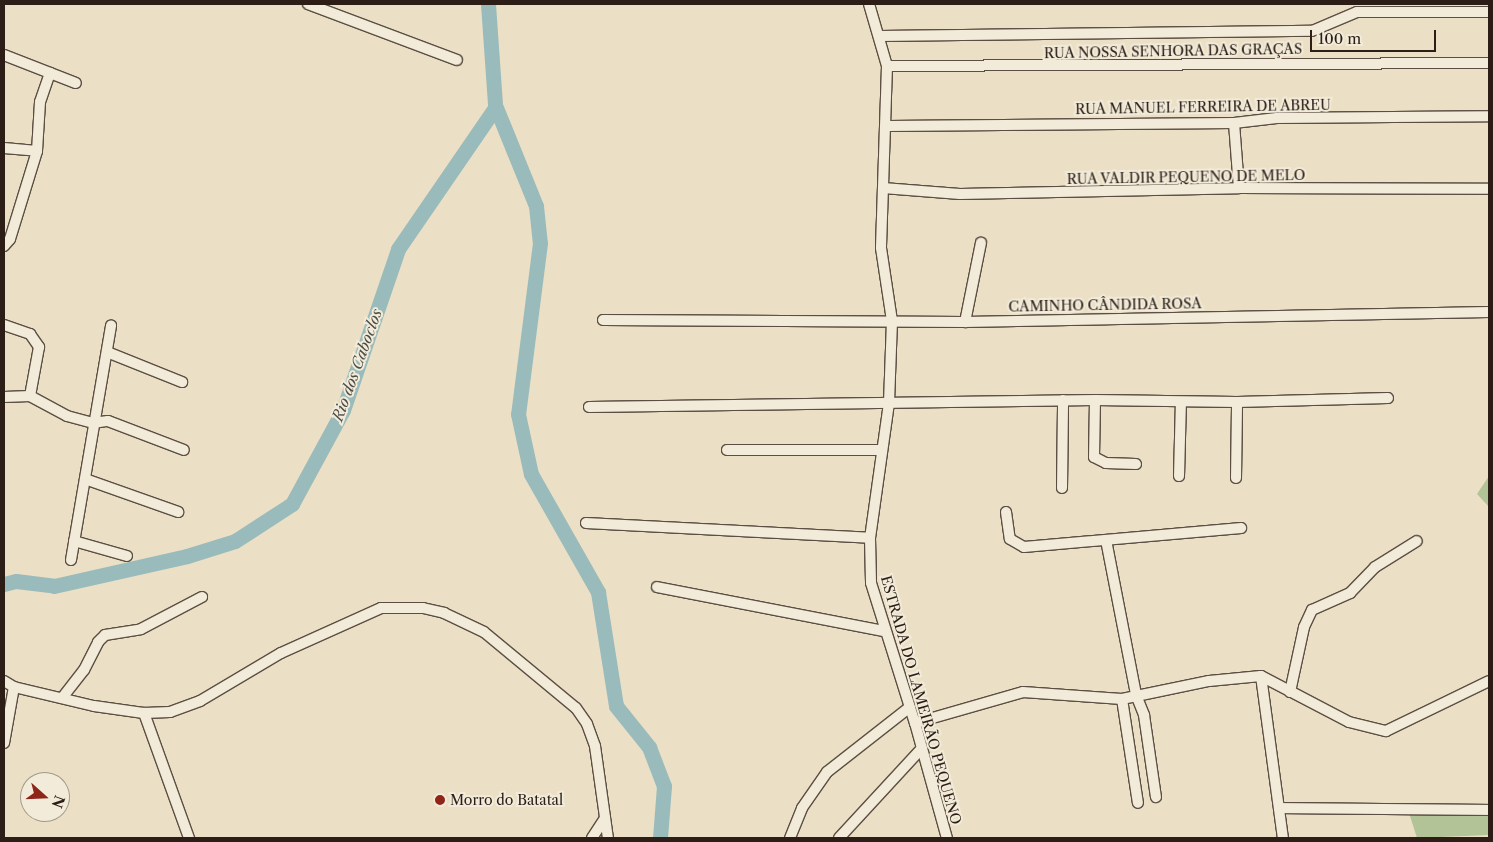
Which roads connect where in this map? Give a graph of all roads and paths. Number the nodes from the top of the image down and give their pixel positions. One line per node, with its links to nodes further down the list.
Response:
1 (308, 4): 6 (street)
2 (869, 4): 4 (street, ESTRADA DO LAMEIRÃO PEQUENO)
3 (1489, 12): 4 (street)
4 (880, 36): 8 (street, ESTRADA DO LAMEIRÃO PEQUENO)
5 (4, 55): 9 (street)
6 (457, 60)
7 (1489, 62): 8 (street, RUA NOSSA SENHORA DAS GRAÇAS)
8 (887, 66): 13 (street, ESTRADA DO LAMEIRÃO PEQUENO)
9 (50, 73): 10 (street); 15 (street)
10 (76, 83)
11 (1489, 116): 12 (street, RUA MANUEL FERREIRA DE ABREU)
12 (1234, 123): 13 (street, RUA MANUEL FERREIRA DE ABREU); 17 (street)
13 (888, 126): 16 (street, ESTRADA DO LAMEIRÃO PEQUENO)
14 (4, 148): 15 (street)
15 (37, 152): 20 (street)
16 (883, 188): 17 (street, RUA VALDIR PEQUENO DE MELO); 23 (street, ESTRADA DO LAMEIRÃO PEQUENO)
17 (1239, 188): 18 (street, RUA VALDIR PEQUENO DE MELO)
18 (1489, 190)
19 (981, 243): 24 (street)
20 (4, 246)
21 (1489, 312): 24 (street, CAMINHO CÂNDIDA ROSA)
22 (603, 320): 23 (street, CAMINHO CÂNDIDA ROSA)
23 (892, 321): 24 (street, CAMINHO CÂNDIDA ROSA); 36 (street, ESTRADA DO LAMEIRÃO PEQUENO)
24 (965, 322)
25 (4, 325): 29 (street)
26 (111, 325): 27 (street)
27 (108, 352): 28 (street); 38 (street)
28 (182, 382)
29 (30, 396): 30 (street); 38 (street)
30 (4, 397)
31 (1388, 398): 35 (street)
32 (1063, 400): 33 (street); 36 (street); 46 (street)
33 (1095, 400): 34 (street); 42 (street)
34 (1180, 402): 35 (street); 43 (street)
35 (1237, 402): 45 (street)
36 (889, 403): 37 (street); 41 (street, ESTRADA DO LAMEIRÃO PEQUENO)
37 (589, 407)
38 (93, 423): 39 (street); 44 (street)
39 (184, 450)
40 (727, 450): 41 (street)
41 (882, 450): 51 (street, ESTRADA DO LAMEIRÃO PEQUENO)
42 (1136, 464)
43 (1179, 476)
44 (86, 478): 47 (street); 53 (street)
45 (1236, 478)
46 (1062, 488)
47 (178, 512)
48 (1006, 512): 52 (street)
49 (586, 523): 51 (street)
50 (1241, 528): 52 (street)
51 (870, 538): 59 (street, ESTRADA DO LAMEIRÃO PEQUENO)
52 (1106, 540): 65 (street)
53 (74, 541): 55 (street); 56 (street)
54 (1418, 541): 64 (street)
55 (127, 556)
56 (71, 560)
57 (657, 587): 59 (street)
58 (202, 597): 66 (street)
59 (884, 631): 68 (street, ESTRADA DO LAMEIRÃO PEQUENO)
60 (1261, 676): 64 (street); 65 (street); 75 (street)
61 (4, 681): 63 (street)
62 (1489, 681): 64 (street)
63 (14, 686): 66 (street); 71 (street)
64 (1290, 692)
65 (1136, 695): 67 (street); 73 (street)
66 (62, 698): 69 (street)
67 (1122, 699): 70 (street); 74 (street)
68 (910, 707): 70 (street, ESTRADA DO LAMEIRÃO PEQUENO); 81 (street)
69 (144, 713): 77 (street); 78 (street)
70 (916, 723): 72 (street, ESTRADA DO LAMEIRÃO PEQUENO)
71 (4, 743)
72 (922, 748): 82 (street); 83 (street, ESTRADA DO LAMEIRÃO PEQUENO)
73 (1156, 797)
74 (1138, 803)
75 (1280, 808): 76 (street); 84 (street)
76 (1489, 810)
77 (605, 818): 79 (street); 80 (street)
78 (189, 838)
79 (592, 838)
80 (608, 838)
81 (790, 838)
82 (839, 838)
83 (947, 838)
84 (1283, 838)

